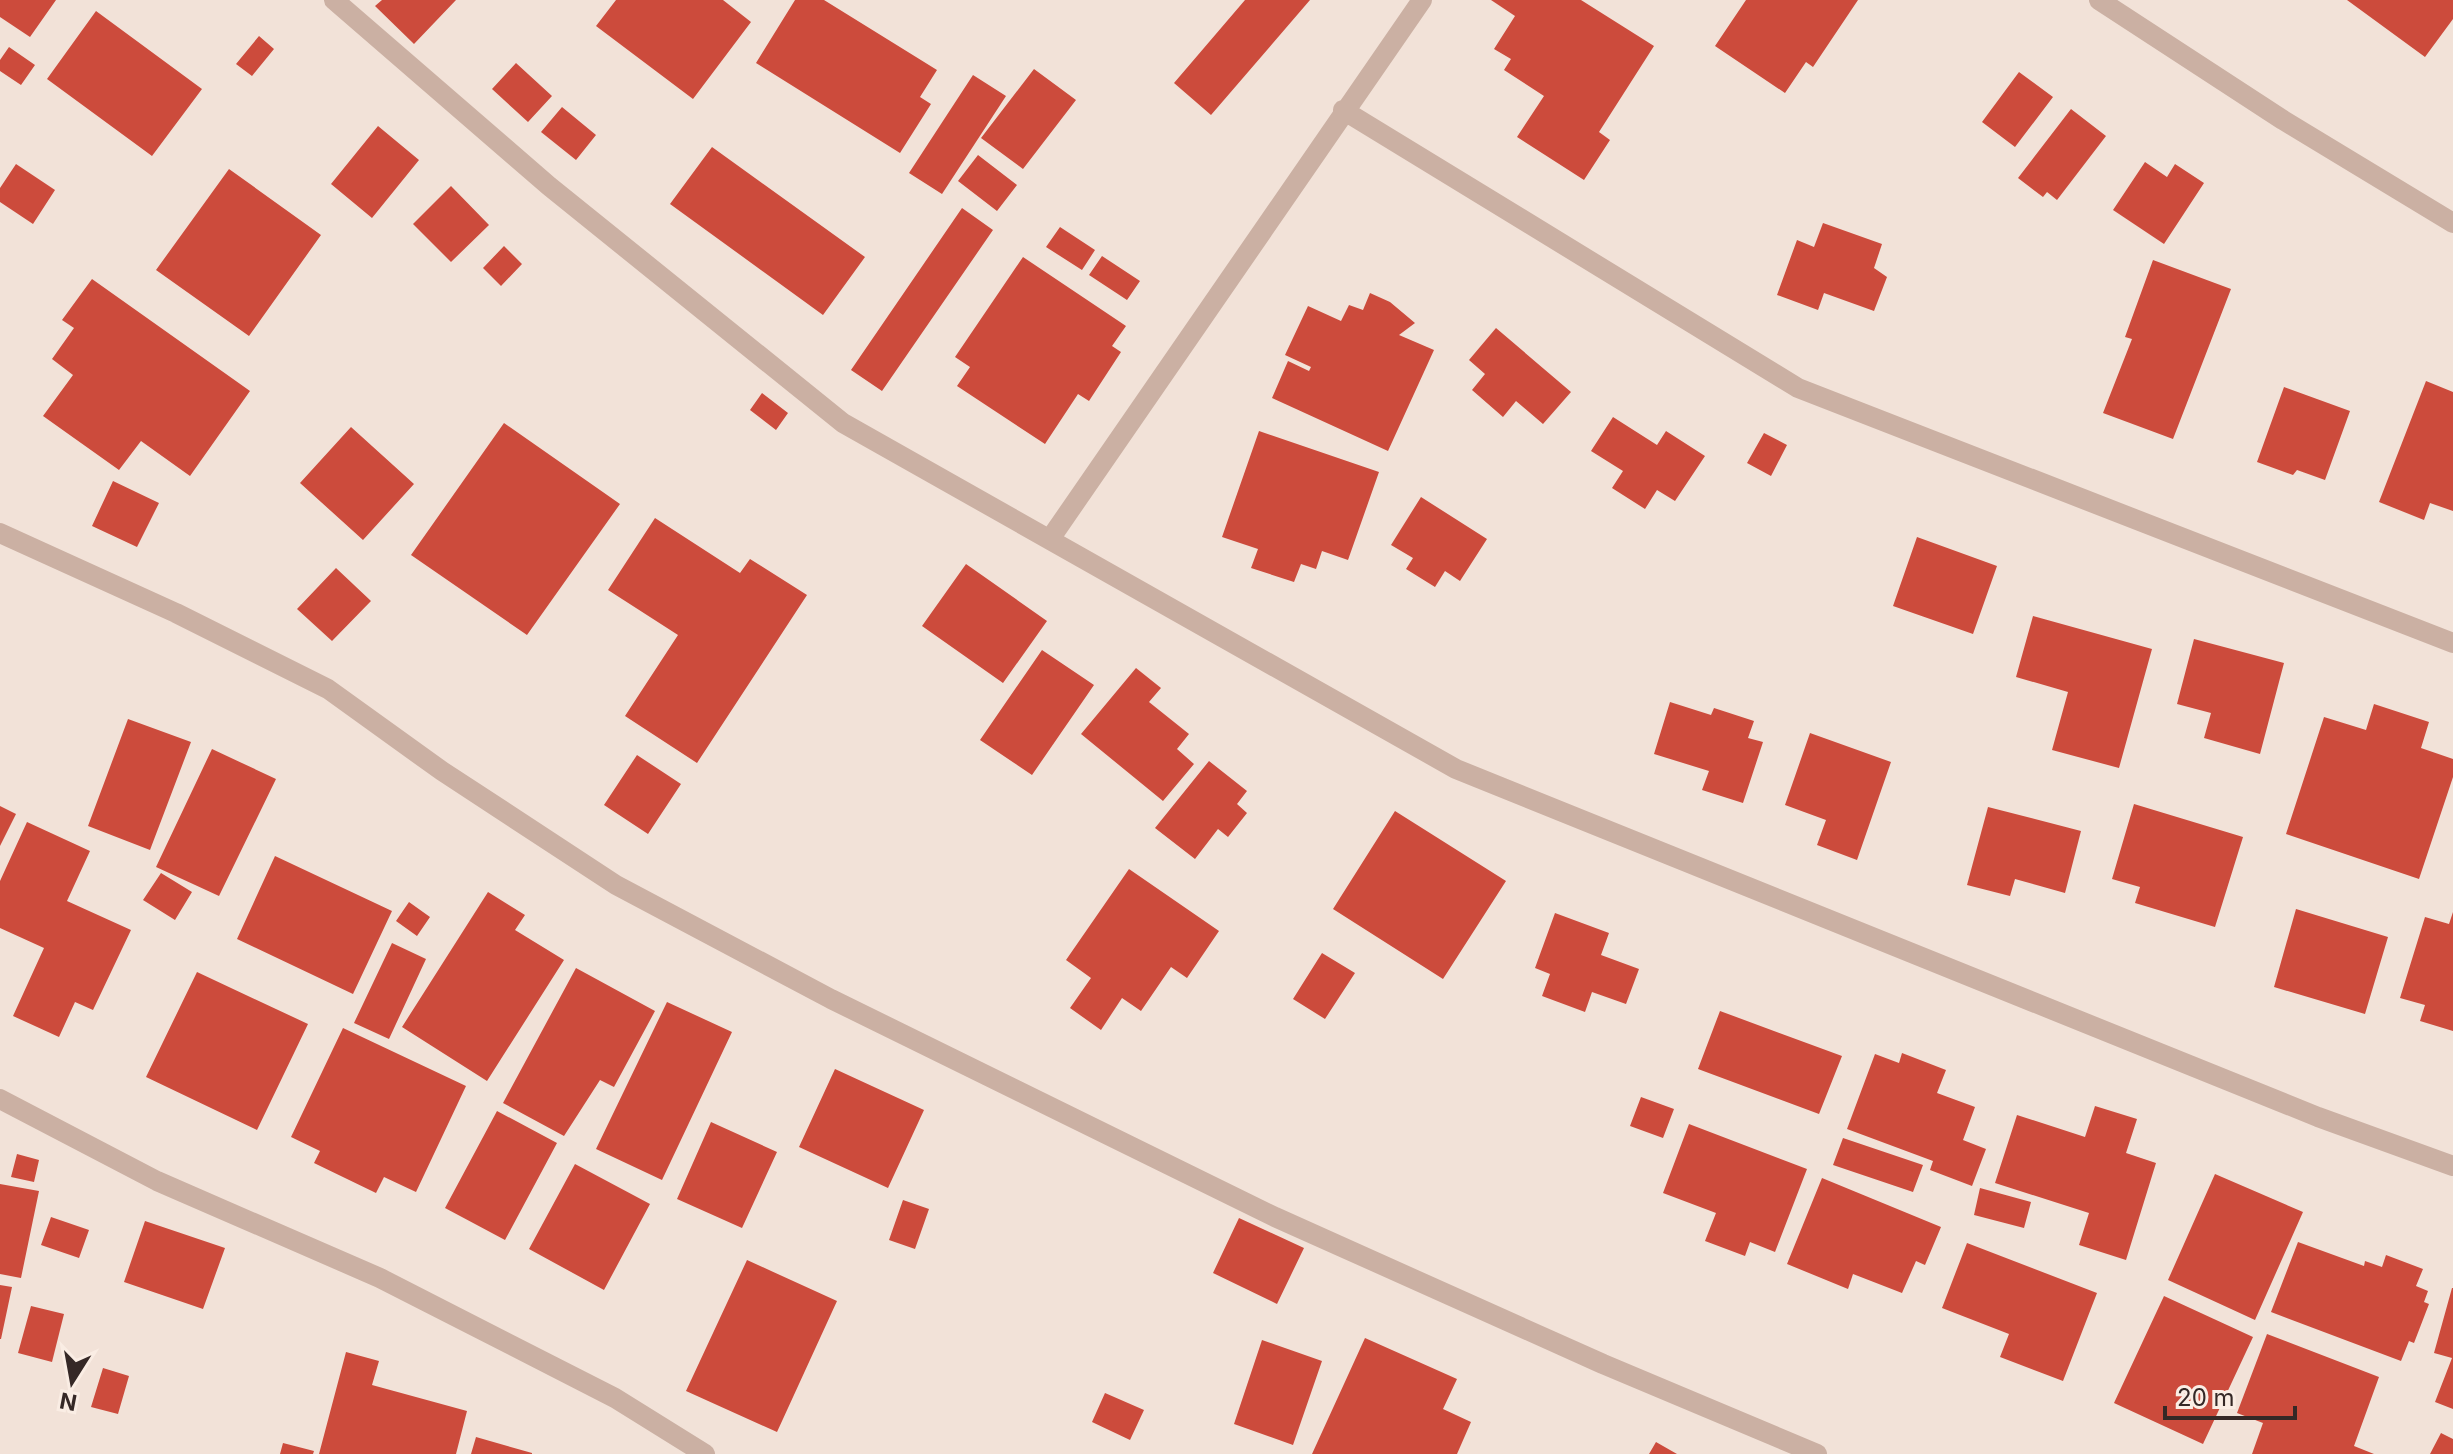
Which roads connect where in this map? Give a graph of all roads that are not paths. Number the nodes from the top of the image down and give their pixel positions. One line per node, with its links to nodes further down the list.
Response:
1 (334, 0): 7 (street)
2 (1422, 0): 4 (street)
3 (2099, 0): 5 (street)
4 (1343, 110): 7 (street); 8 (street)
5 (2453, 223)
6 (0, 533): 12 (street)
7 (1050, 539): 10 (street)
8 (2453, 643)
9 (0, 1099): 11 (street)
10 (2453, 1166)
11 (705, 1454)
12 (1817, 1454)

